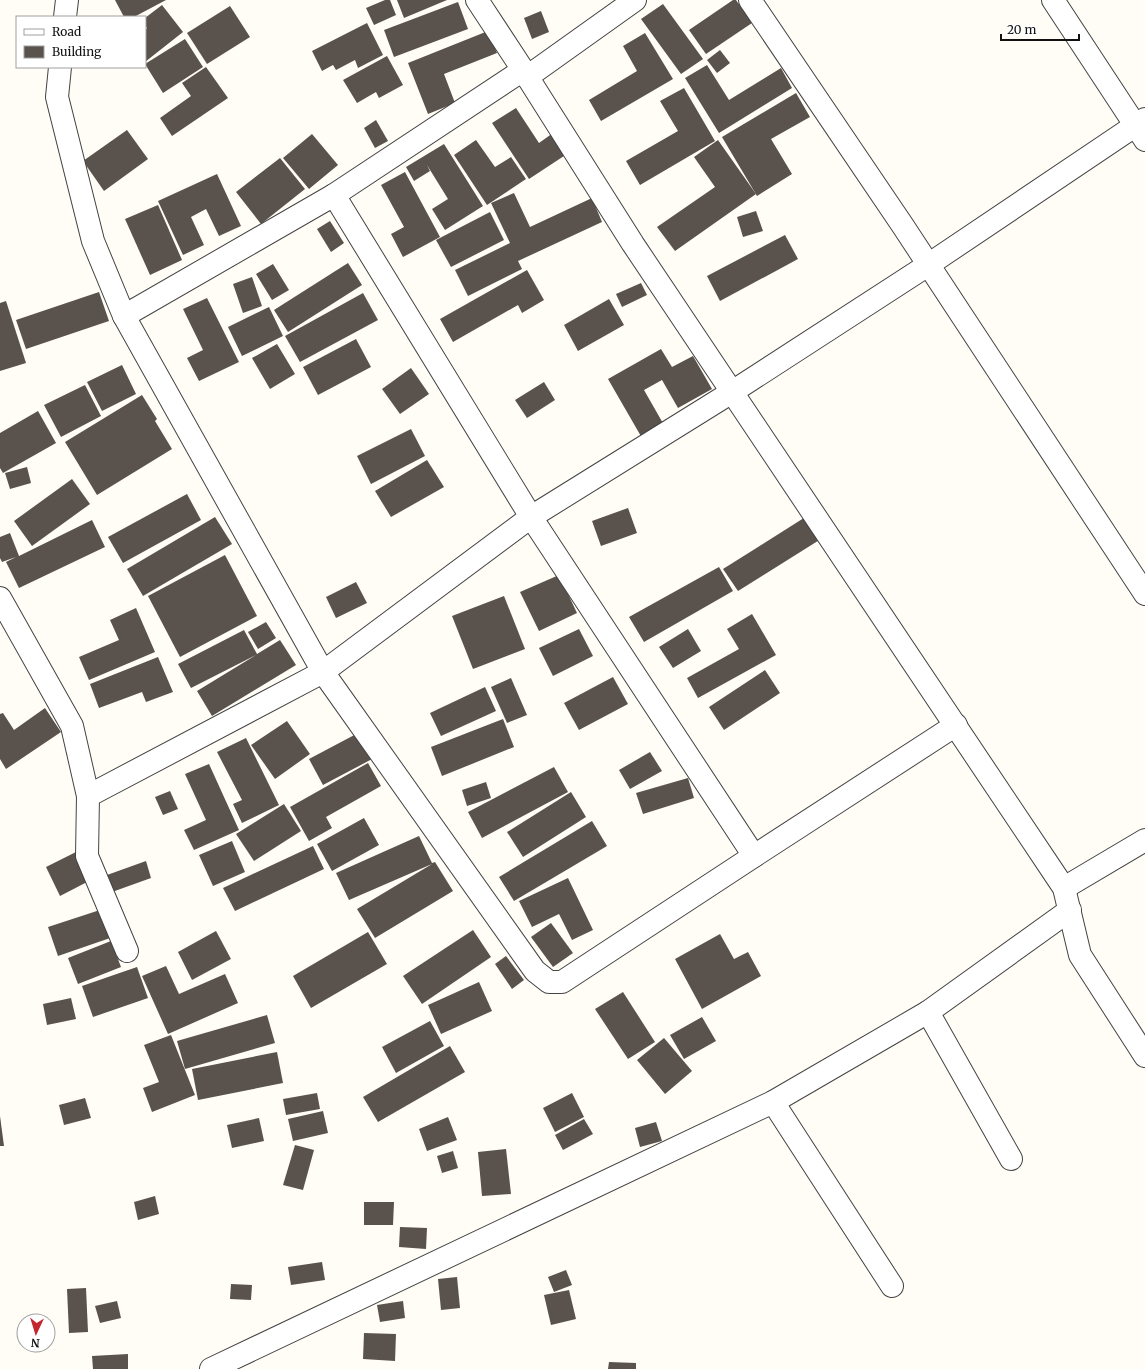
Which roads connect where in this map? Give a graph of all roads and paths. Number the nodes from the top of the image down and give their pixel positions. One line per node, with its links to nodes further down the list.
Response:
1 (67, 0): 6 (street)
2 (478, 0): 8 (street)
3 (635, 0): 8 (street)
4 (750, 0): 11 (street)
5 (1053, 0): 9 (street)
6 (65, 16)
7 (60, 68): 12 (street)
8 (525, 73): 10 (street); 13 (street)
9 (1142, 128): 11 (street)
10 (334, 195): 12 (street); 14 (street)
11 (928, 265): 13 (street); 15 (street)
12 (124, 316): 17 (street)
13 (732, 392): 14 (street); 18 (street)
14 (531, 517): 17 (street); 21 (street)
15 (1145, 594)
16 (0, 598): 19 (street)
17 (323, 672): 19 (street); 21 (street)
18 (956, 725): 21 (street); 22 (street)
19 (88, 796): 24 (street)
20 (1145, 840): 22 (street)
21 (754, 856)
22 (1064, 888): 23 (street)
23 (1070, 910): 25 (street); 26 (street)
24 (127, 951)
25 (928, 1012): 27 (street); 28 (street)
26 (1145, 1056)
27 (773, 1102): 29 (street); 30 (street)
28 (1011, 1160)
29 (892, 1286)
30 (211, 1369)

